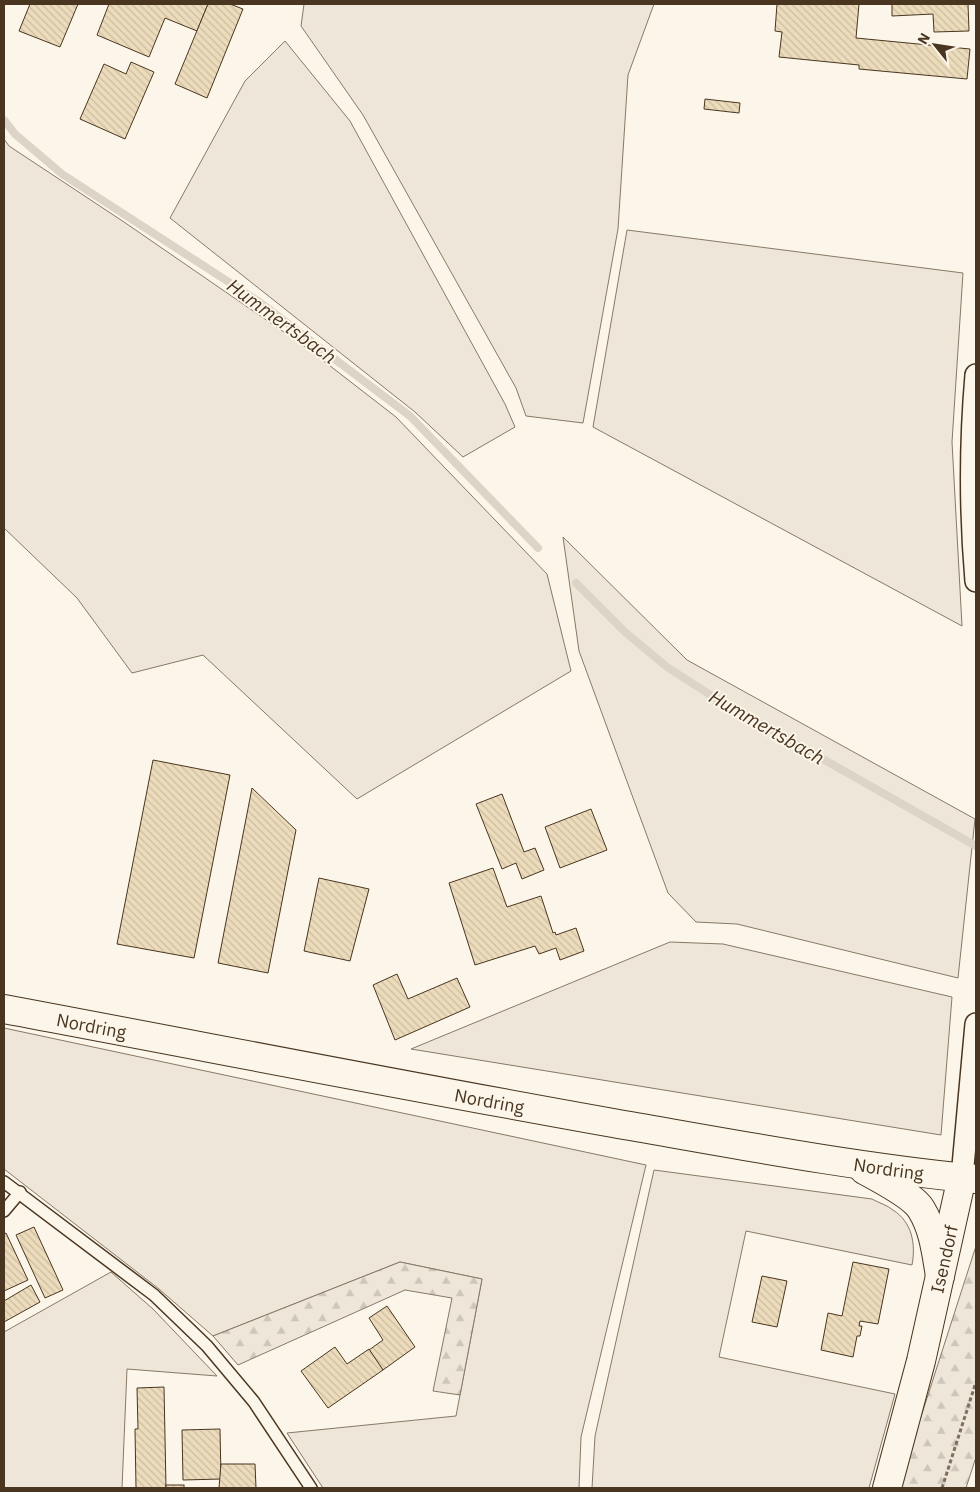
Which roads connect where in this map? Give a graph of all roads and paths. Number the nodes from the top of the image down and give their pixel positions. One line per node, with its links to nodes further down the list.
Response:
1 (976, 375): 2 (street)
2 (976, 580)
3 (4, 1009): 5 (main road, Nordring)
4 (976, 1024): 6 (street, Isendorf)
5 (849, 1163): 6 (main road, Nordring); 10 (main road)
6 (969, 1178): 10 (main road, Isendorf)
7 (4, 1182): 8 (lane)
8 (20, 1192): 9 (lane); 12 (lane)
9 (4, 1211)
10 (940, 1276): 13 (main road, Isendorf)
11 (976, 1382): 14 (path)
12 (311, 1488)
13 (887, 1488)
14 (942, 1488)

